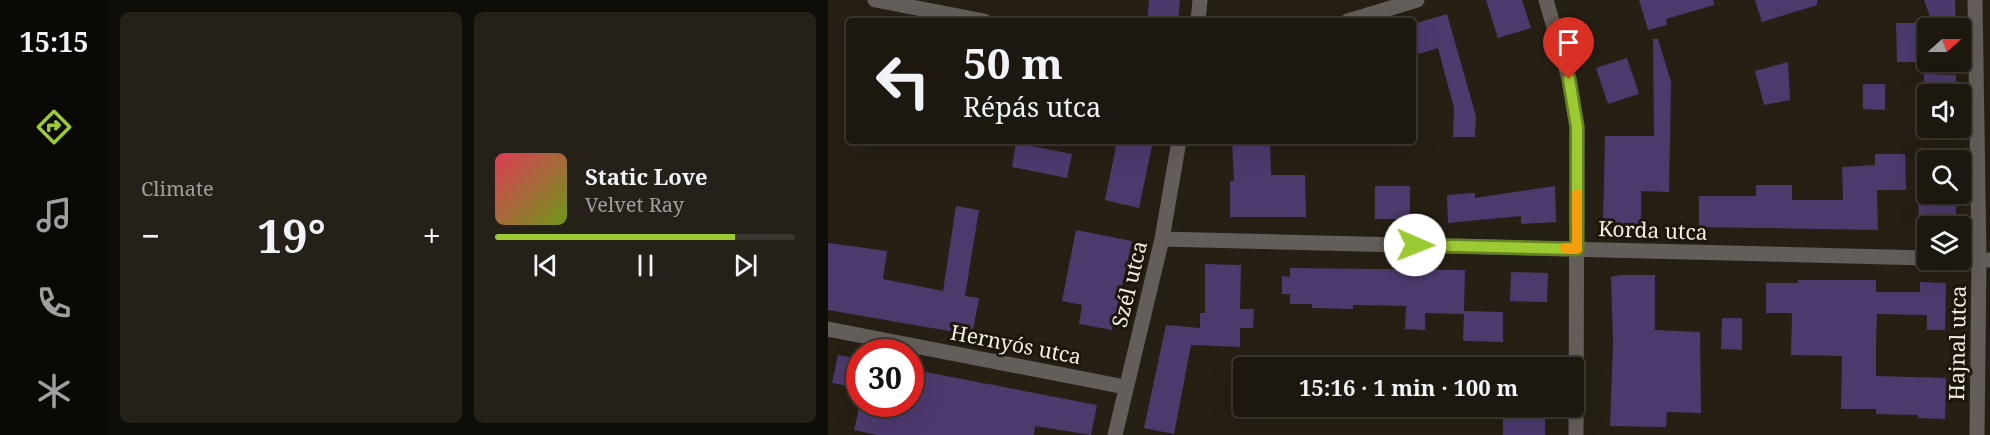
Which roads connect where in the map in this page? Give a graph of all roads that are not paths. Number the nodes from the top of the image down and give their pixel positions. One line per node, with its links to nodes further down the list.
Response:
1 (875, 0): 6 (street)
2 (1200, 0): 7 (street)
3 (1417, 0): 8 (street)
4 (1546, 0): 11 (street)
5 (1976, 0): 13 (street, Hajnal utca)
6 (968, 18)
7 (1198, 18)
8 (1358, 18)
9 (1178, 144): 10 (street, Szél utca)
10 (1162, 239): 11 (street, Korda utca); 15 (street, Szél utca)
11 (1577, 249): 12 (street, Korda utca); 17 (street)
12 (1917, 258)
13 (1984, 260): 18 (street, Hajnal utca)
14 (828, 329): 15 (street, Hernyós utca)
15 (1125, 387): 16 (street, Szél utca)
16 (1115, 435)
17 (1575, 435)
18 (1977, 435)

